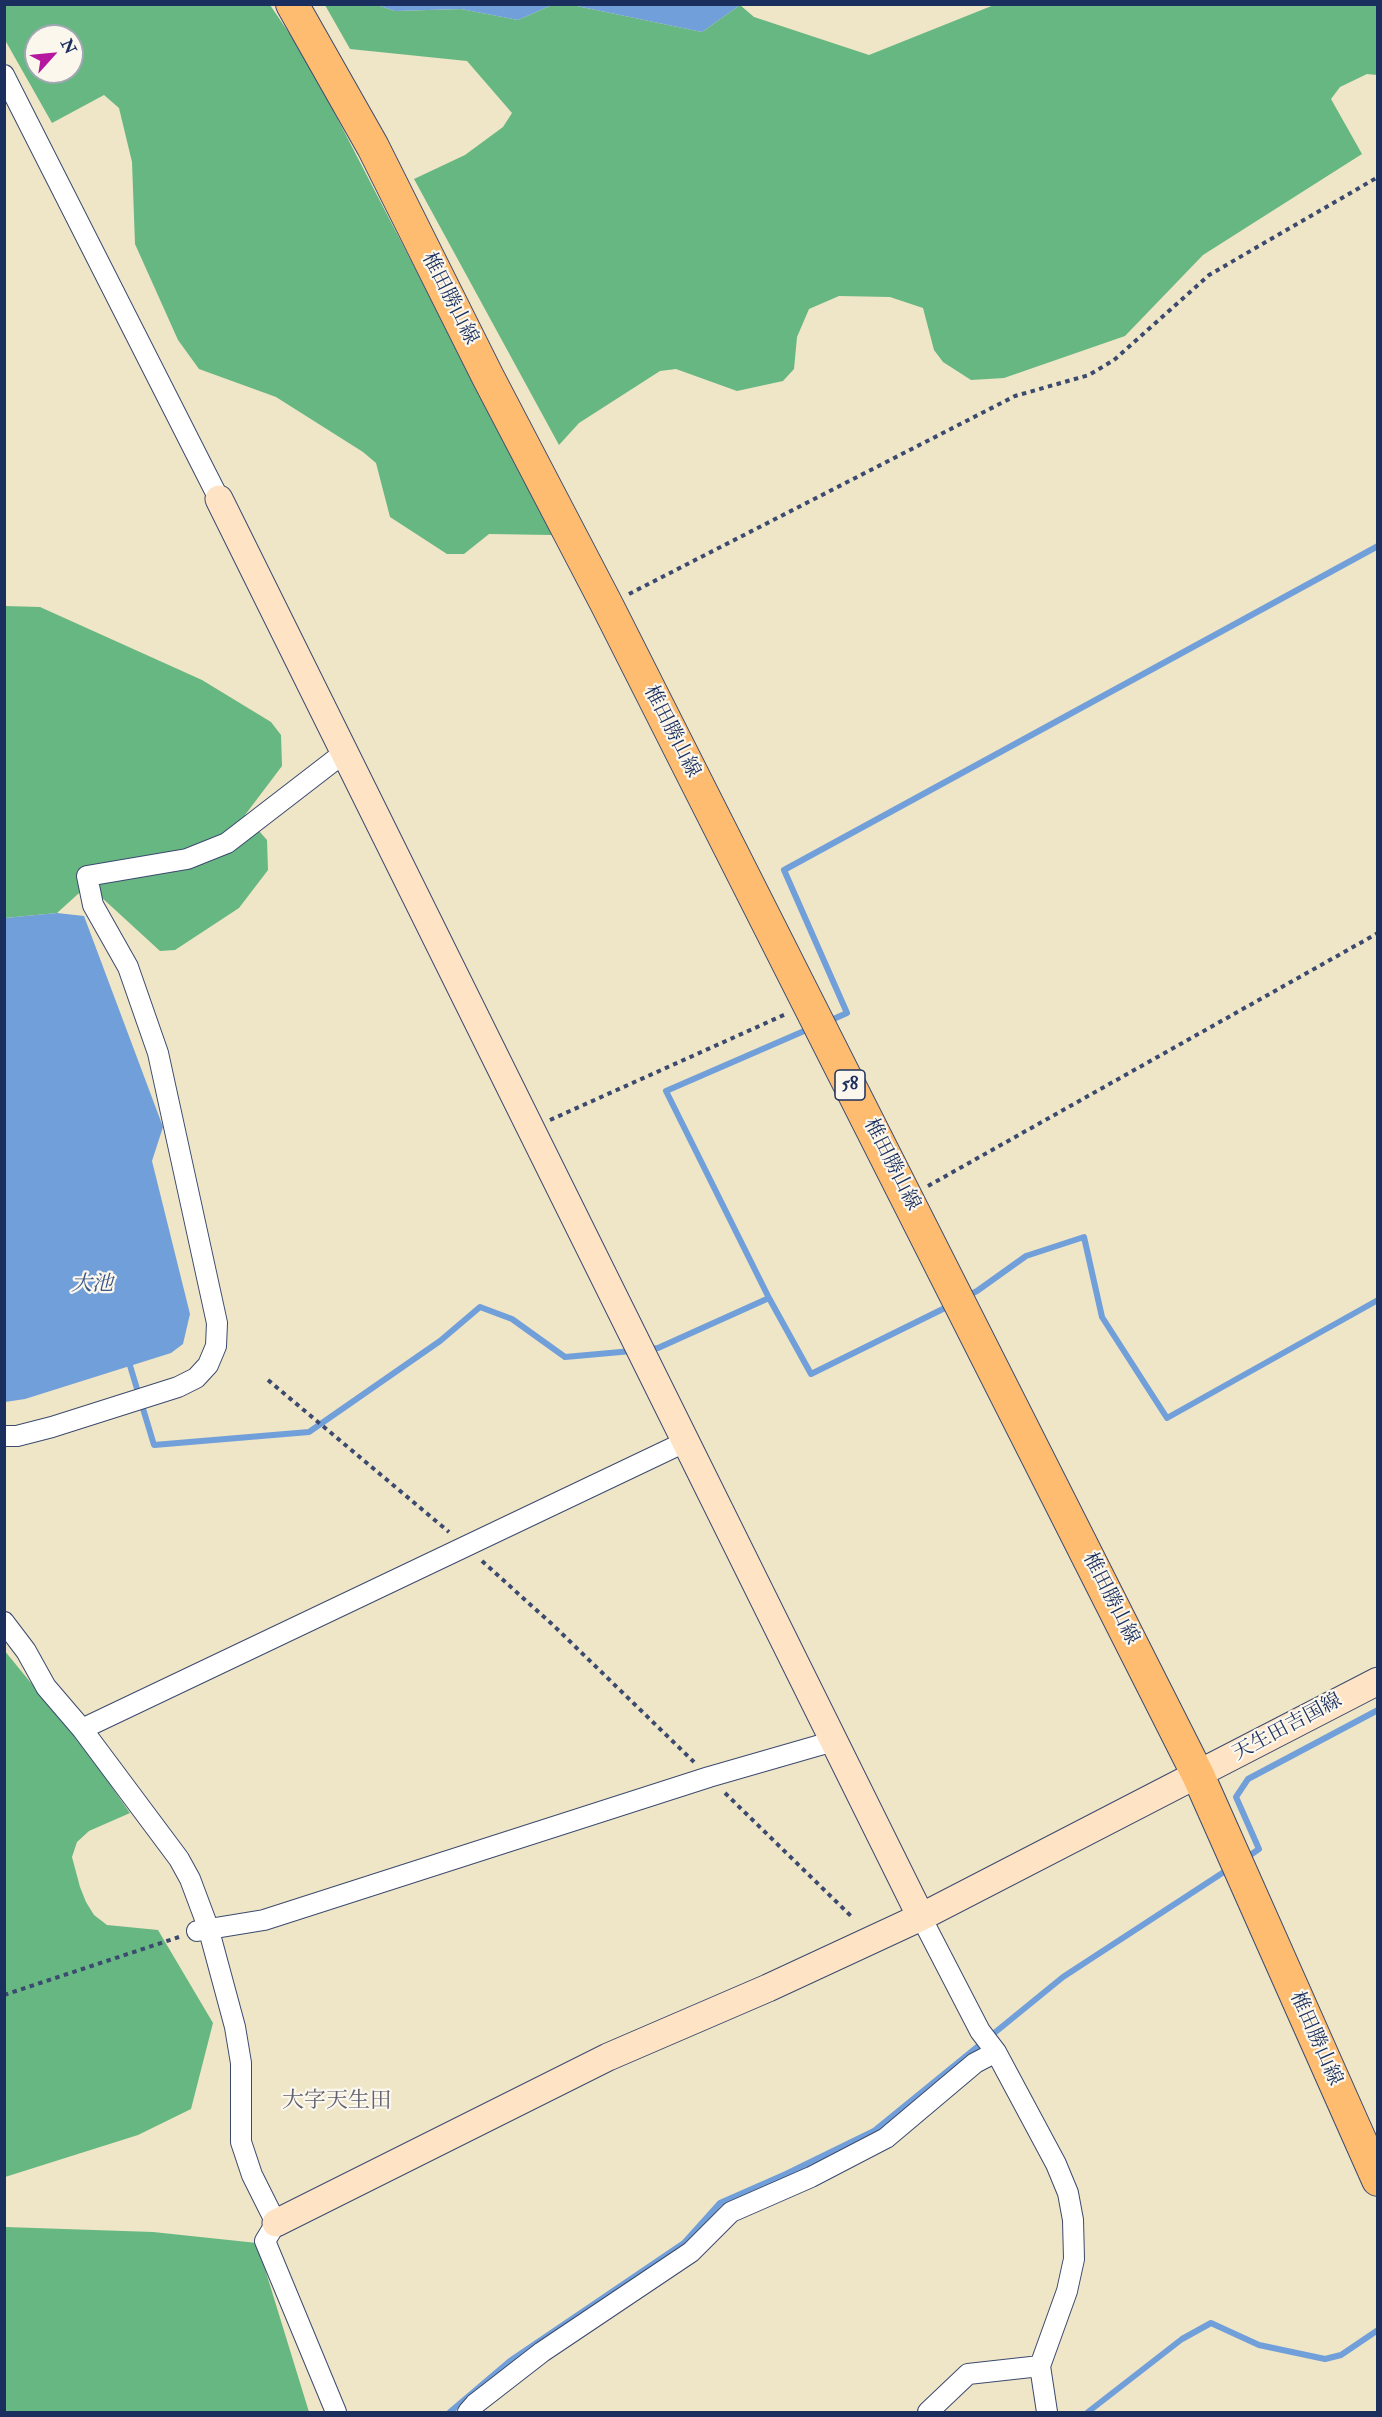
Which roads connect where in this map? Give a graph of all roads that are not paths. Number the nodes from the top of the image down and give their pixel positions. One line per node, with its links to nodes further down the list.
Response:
1 (292, 4): 11 (main road, 椎田勝山線 / 58)
2 (4, 75): 3 (street)
3 (219, 499): 4 (street)
4 (345, 752): 5 (street); 6 (street)
5 (4, 1437)
6 (687, 1440): 9 (street); 10 (street)
7 (4, 1622): 9 (street)
8 (1377, 1681): 11 (street, 天生田吉国線)
9 (82, 1729): 13 (street)
10 (834, 1741): 12 (street); 13 (street)
11 (1198, 1775): 12 (street, 天生田吉国線); 15 (main road, 椎田勝山線 / 58)
12 (921, 1917): 14 (street); 16 (street, 天生田吉国線)
13 (202, 1929): 16 (street)
14 (996, 2052): 17 (street); 19 (street)
15 (1377, 2180)
16 (276, 2223): 18 (street)
17 (1040, 2366): 20 (street); 21 (street)
18 (336, 2412)
19 (468, 2412)
20 (928, 2412)
21 (1047, 2412)

